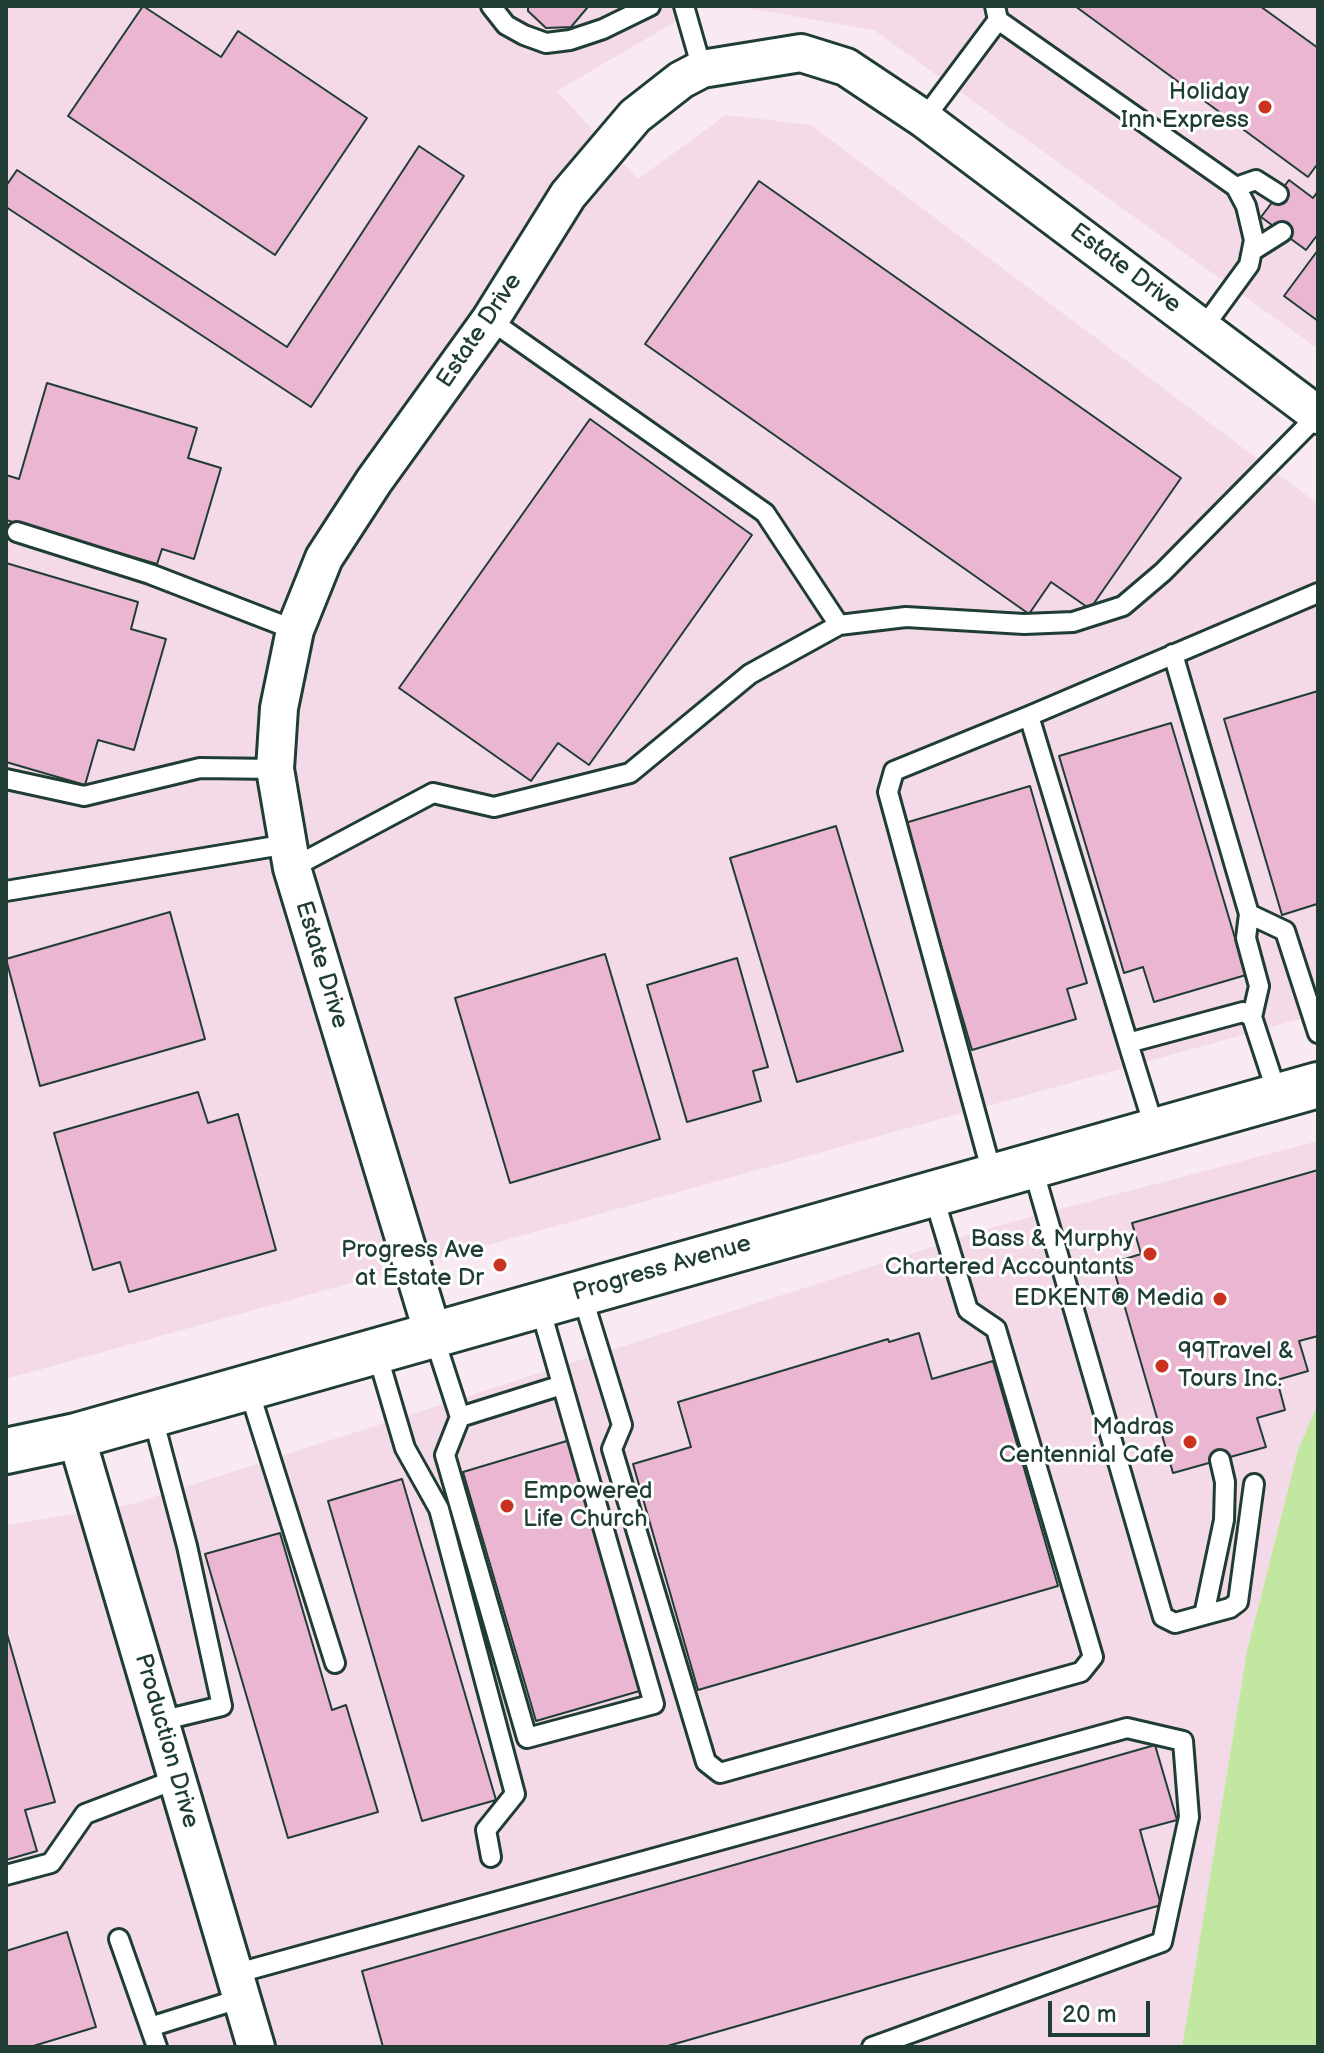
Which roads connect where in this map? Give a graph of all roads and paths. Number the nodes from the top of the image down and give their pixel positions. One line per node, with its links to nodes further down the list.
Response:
1 (491, 6): 2 (lane)
2 (650, 6)
3 (684, 6): 5 (lane)
4 (996, 13): 6 (lane); 7 (lane)
5 (702, 69): 6 (street, Estate Drive); 11 (street, Estate Drive)
6 (924, 119): 12 (street, Estate Drive)
7 (1236, 187): 8 (lane); 10 (lane)
8 (1278, 194)
9 (1282, 232): 10 (lane)
10 (1252, 251): 12 (lane)
11 (490, 320): 16 (lane); 17 (street, Estate Drive)
12 (1203, 328): 13 (street, Estate Drive)
13 (1318, 415): 16 (lane)
14 (17, 532): 17 (lane)
15 (1318, 593): 18 (lane)
16 (839, 625): 22 (lane)
17 (295, 630): 20 (street, Estate Drive)
18 (1173, 654): 19 (lane); 24 (lane)
19 (1029, 716): 27 (lane); 30 (lane)
20 (275, 769): 21 (lane); 22 (street, Estate Drive)
21 (6, 779)
22 (290, 856): 23 (lane); 34 (street, Estate Drive)
23 (6, 891)
24 (1249, 914): 25 (lane); 26 (lane)
25 (1252, 1017): 27 (lane); 28 (lane)
26 (1318, 1033)
27 (1128, 1043): 29 (lane)
28 (1298, 1090): 29 (main road, Progress Avenue)
29 (1155, 1131): 30 (main road, Progress Avenue)
30 (1012, 1171): 31 (main road, Progress Avenue); 44 (lane)
31 (933, 1193): 32 (main road, Progress Avenue); 32 (lane)
32 (581, 1292): 33 (main road, Progress Avenue)
33 (539, 1304): 34 (main road, Progress Avenue); 36 (lane)
34 (433, 1334): 35 (main road, Progress Avenue); 39 (lane)
35 (376, 1350): 37 (main road, Progress Avenue); 48 (lane)
36 (562, 1385): 39 (lane); 39 (lane)
37 (248, 1387): 38 (main road, Progress Avenue); 45 (lane)
38 (152, 1414): 40 (main road, Progress Avenue); 46 (lane)
39 (460, 1417)
40 (76, 1436): 41 (main road, Progress Avenue); 46 (street, Production Drive)
41 (6, 1451)
42 (1220, 1460): 44 (lane)
43 (1254, 1484): 44 (lane)
44 (1204, 1615)
45 (335, 1663)
46 (160, 1721): 47 (street, Production Drive)
47 (177, 1779): 49 (lane); 51 (street, Production Drive)
48 (491, 1857)
49 (6, 1875)
50 (119, 1939): 52 (lane)
51 (238, 1986): 52 (lane); 54 (street, Production Drive); 55 (lane)
52 (150, 2027): 53 (lane)
53 (157, 2047)
54 (256, 2047)
55 (872, 2047)

